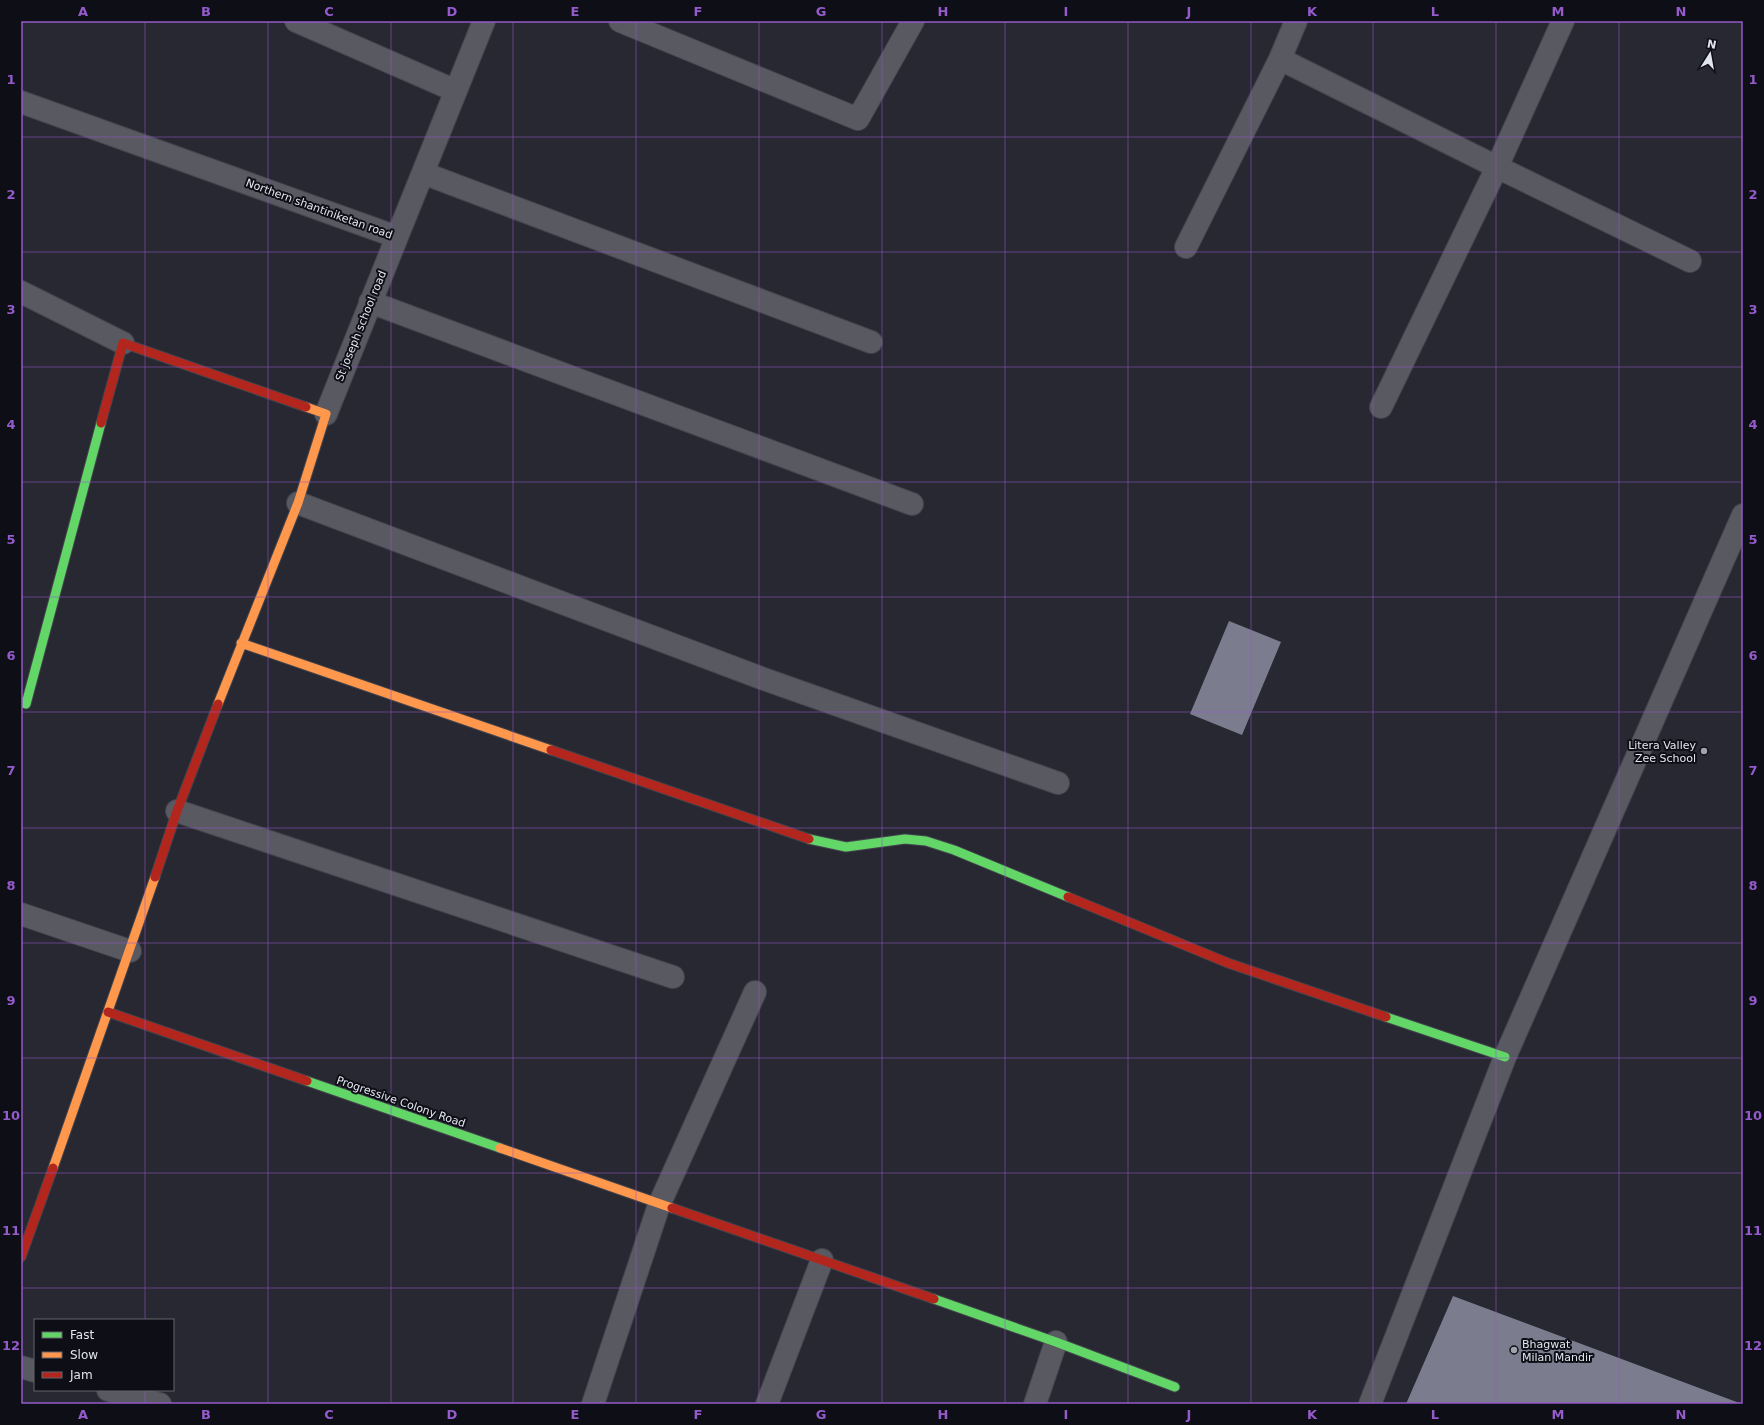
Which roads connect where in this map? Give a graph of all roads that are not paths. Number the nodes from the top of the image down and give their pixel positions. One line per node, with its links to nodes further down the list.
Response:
1 (296, 21): 8 (street)
2 (484, 21): 8 (street, Northern shantiniketan road)
3 (620, 21): 4 (street)
4 (913, 21)
5 (1296, 21): 7 (street)
6 (1563, 21): 10 (street)
7 (1280, 59): 10 (street); 13 (street)
8 (456, 91): 11 (street, Northern shantiniketan road)
9 (21, 102): 12 (street, Northern shantiniketan road)
10 (1497, 166): 14 (street); 19 (street)
11 (423, 173): 12 (street, Northern shantiniketan road); 17 (street)
12 (397, 237): 16 (street, St joseph school road)
13 (1186, 247)
14 (1690, 261)
15 (21, 292): 18 (street)
16 (370, 302): 20 (street, St joseph school road); 22 (street)
17 (871, 342)
18 (123, 343): 20 (street); 25 (street)
19 (1381, 407)
20 (326, 414): 21 (street)
21 (298, 503): 24 (street); 26 (street)
22 (912, 504)
23 (1743, 515): 33 (street)
24 (241, 642): 27 (street); 33 (street)
25 (21, 702)
26 (1058, 783)
27 (177, 811): 29 (street); 30 (street)
28 (21, 914): 29 (street)
29 (130, 951): 32 (street)
30 (673, 977)
31 (755, 992): 34 (street)
32 (108, 1012): 34 (street, Progressive Colony Road); 35 (street)
33 (1505, 1057): 46 (street)
34 (659, 1205): 36 (street, Progressive Colony Road); 43 (street)
35 (21, 1257)
36 (822, 1260): 37 (street, Progressive Colony Road); 44 (street)
37 (1056, 1342): 40 (street, Progressive Colony Road); 45 (street)
38 (21, 1367): 39 (street)
39 (34, 1370)
40 (1175, 1388)
41 (112, 1391): 42 (street)
42 (160, 1404)
43 (593, 1404)
44 (766, 1404)
45 (1035, 1404)
46 (1370, 1404)

